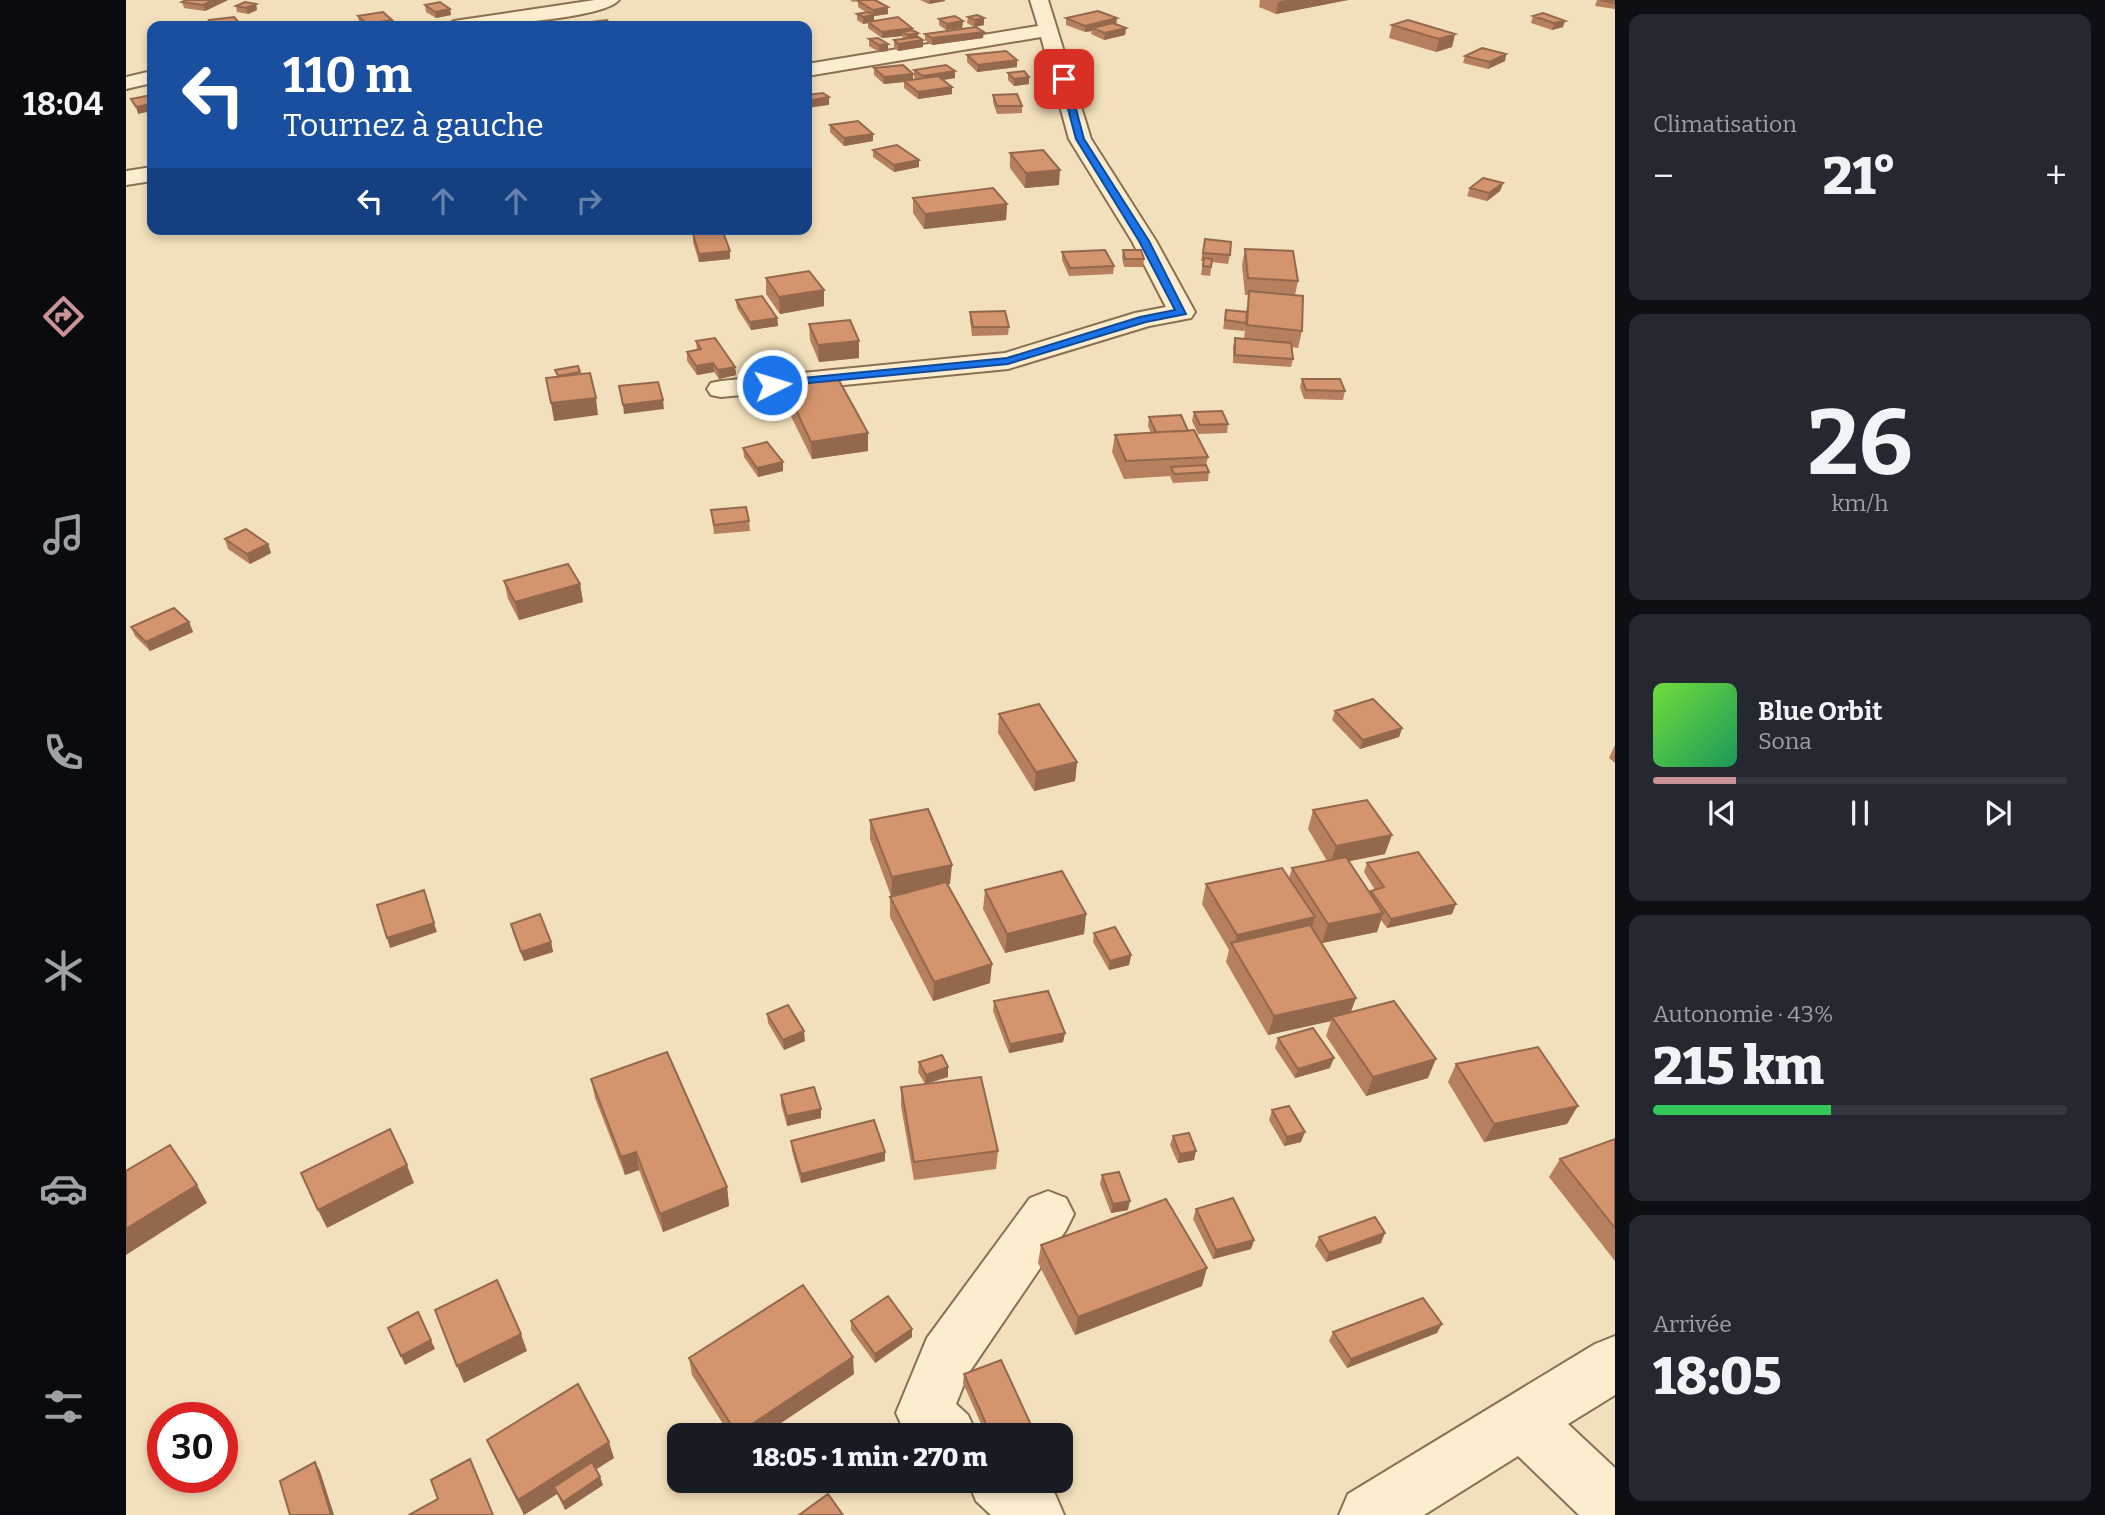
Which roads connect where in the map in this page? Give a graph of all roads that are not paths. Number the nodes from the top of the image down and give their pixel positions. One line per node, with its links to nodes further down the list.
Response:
1 (610, 0): 3 (street)
2 (1039, 0): 4 (street)
3 (490, 21)
4 (1048, 30): 5 (street); 8 (street)
5 (812, 69)
6 (147, 175): 7 (street)
7 (126, 178)
8 (721, 389)
9 (1048, 1213): 12 (street)
10 (1615, 1363): 11 (street)
11 (1523, 1421): 14 (street); 16 (street)
12 (935, 1423)
13 (1011, 1493): 15 (street)
14 (1615, 1509)
15 (1034, 1515)
16 (1369, 1515)

